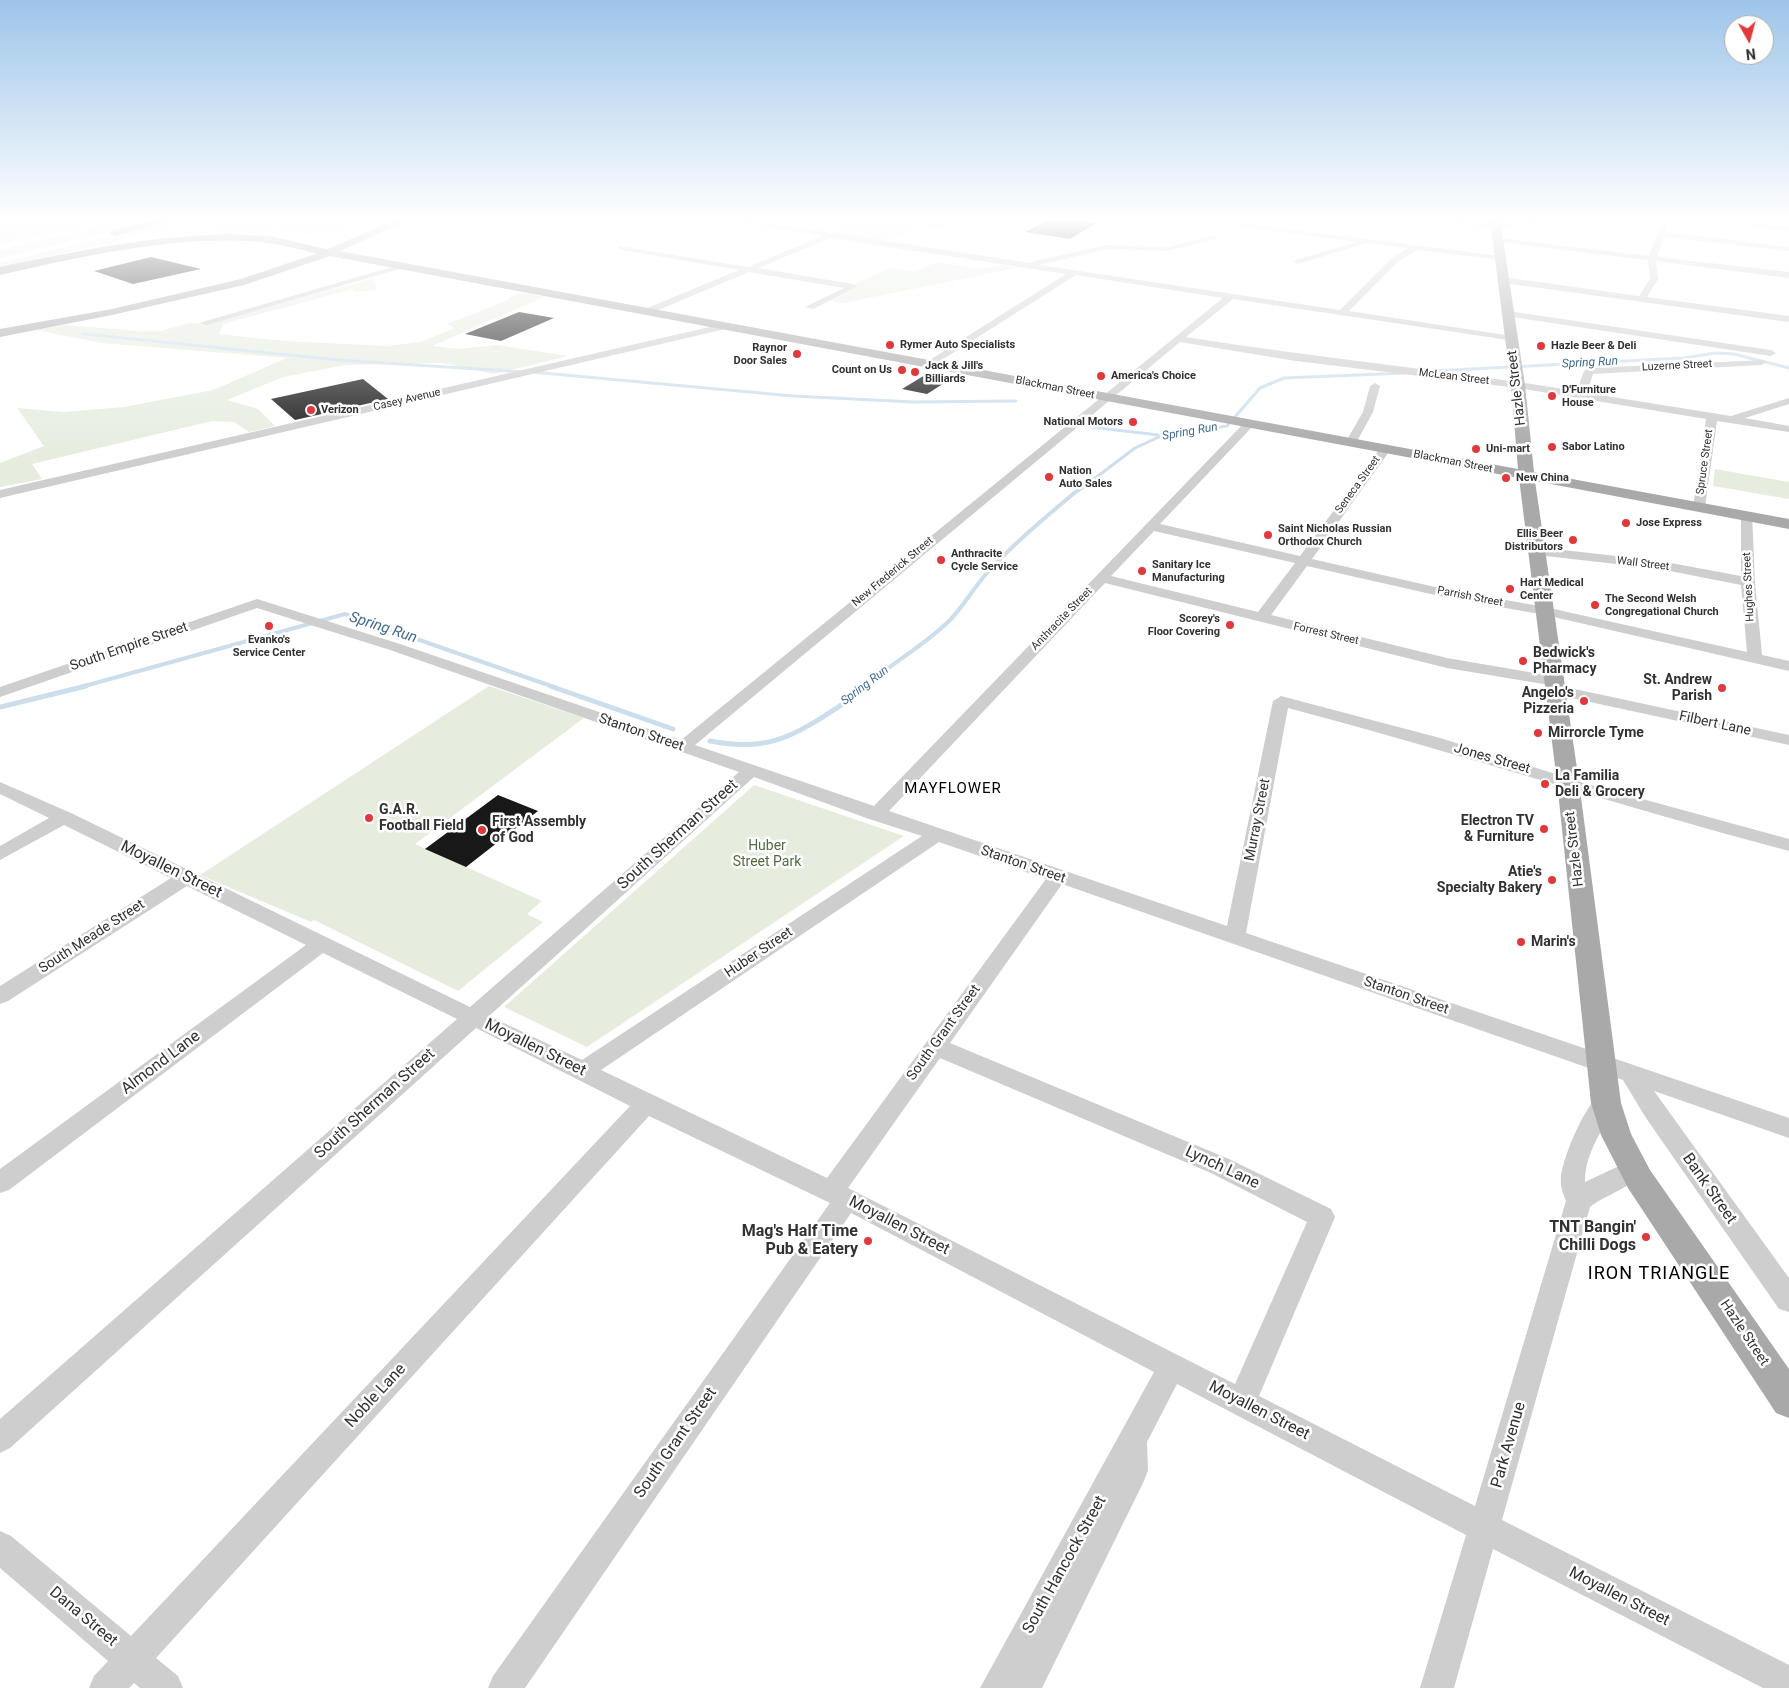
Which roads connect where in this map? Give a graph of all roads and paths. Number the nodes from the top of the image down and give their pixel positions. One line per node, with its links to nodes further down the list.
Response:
1 (173, 298): 19 (main road)
2 (291, 298): 17 (street)
3 (570, 298): 13 (main road, Blackman Street)
4 (682, 298): 13 (street)
5 (830, 298): 12 (street)
6 (1035, 298): 24 (street)
7 (1229, 298): 20 (street, New Frederick Street)
8 (1243, 298): 14 (street)
9 (1357, 298): 14 (street)
10 (1506, 298): 15 (main road, Hazle Street)
11 (1642, 298): 16 (street)
12 (810, 307)
13 (648, 312): 18 (main road, Blackman Street)
14 (1342, 313): 21 (street)
15 (1508, 314): 21 (main road, Hazle Street); 22 (street)
16 (1789, 319)
17 (204, 322)
18 (726, 326): 24 (main road, Blackman Street); 37 (street, Casey Avenue)
19 (0, 333)
20 (1179, 339): 25 (street, McLean Street); 28 (street, New Frederick Street)
21 (1512, 339): 25 (main road, Hazle Street)
22 (1770, 353)
23 (1761, 362): 27 (street, Luzerne Street)
24 (929, 365): 28 (main road, Blackman Street)
25 (1516, 374): 27 (street, McLean Street); 36 (main road, Hazle Street)
26 (1375, 386): 34 (street)
27 (1581, 395): 30 (street, McLean Street)
28 (1106, 398): 32 (main road, Blackman Street); 55 (street, New Frederick Street)
29 (1789, 401): 31 (street, Spruce Street)
30 (1712, 416): 31 (street, McLean Street); 38 (street, Spruce Street)
31 (1731, 420): 33 (street, McLean Street)
32 (1236, 422): 34 (main road, Blackman Street); 41 (street, Anthracite Street)
33 (1789, 429)
34 (1351, 443): 35 (main road, Blackman Street)
35 (1385, 449): 36 (main road, Blackman Street); 43 (street, Seneca Street)
36 (1527, 476): 38 (main road, Blackman Street); 42 (main road, Hazle Street)
37 (0, 494)
38 (1699, 507): 39 (main road, Blackman Street)
39 (1747, 516): 40 (main road, Blackman Street); 45 (street, Hughes Street)
40 (1789, 524)
41 (1150, 526): 43 (street, Parrish Street); 44 (street, Anthracite Street)
42 (1537, 551): 45 (street, Wall Street); 47 (main road, Hazle Street)
43 (1303, 561): 47 (street, Parrish Street); 48 (street, Seneca Street)
44 (1101, 578): 48 (street, Forrest Street); 59 (street, Anthracite Street)
45 (1748, 582): 49 (street, Hughes Street)
46 (257, 603): 52 (street, South Empire Street); 55 (street, Stanton Street)
47 (1546, 611): 49 (street, Parrish Street); 51 (main road, Hazle Street)
48 (1261, 618): 51 (street, Forrest Street)
49 (1755, 658): 50 (street, Parrish Street)
50 (1789, 666)
51 (1553, 685): 54 (street, Filbert Lane); 57 (main road, Hazle Street)
52 (0, 692)
53 (1281, 701): 57 (street, Jones Street); 66 (street, Murray Street)
54 (1789, 740)
55 (682, 748): 56 (street, Stanton Street)
56 (750, 771): 59 (street, Stanton Street); 69 (street, South Sherman Street)
57 (1568, 782): 62 (street, Jones Street); 71 (main road, Hazle Street)
58 (0, 787): 60 (street, Moyallen Street)
59 (875, 815): 61 (street, Stanton Street)
60 (64, 817): 63 (street); 65 (street, Moyallen Street)
61 (936, 835): 64 (street, Stanton Street); 72 (street, Huber Street)
62 (1789, 845)
63 (0, 854)
64 (1058, 876): 66 (street, Stanton Street); 70 (street, South Grant Street)
65 (184, 878): 67 (street, Moyallen Street); 68 (street, South Meade Street)
66 (1236, 939): 71 (street, Stanton Street)
67 (322, 943): 69 (street, Moyallen Street); 78 (street, Almond Lane)
68 (0, 996)
69 (472, 1017): 72 (street, Moyallen Street); 85 (street, South Sherman Street)
70 (934, 1046): 79 (street, South Grant Street); 84 (street, Lynch Lane)
71 (1599, 1061): 73 (street, Stanton Street); 74 (main road, Hazle Street)
72 (583, 1071): 75 (street, Moyallen Street)
73 (1632, 1075): 76 (street, Stanton Street); 81 (street, Bank Street)
74 (1606, 1103): 77 (main road, Hazle Street); 80 (street)
75 (645, 1105): 79 (street, Moyallen Street); 89 (street, Noble Lane)
76 (1789, 1128)
77 (1634, 1169): 80 (street); 83 (main road, Hazle Street)
78 (0, 1183)
79 (840, 1195): 82 (street, Moyallen Street); 93 (street, South Grant Street)
80 (1579, 1201): 87 (street, Park Avenue)
81 (1789, 1300)
82 (1172, 1366): 84 (street, Moyallen Street); 86 (street, South Hancock Street)
83 (1789, 1400)
84 (1242, 1401): 87 (street, Moyallen Street)
85 (0, 1438)
86 (1132, 1442): 94 (street, South Hancock Street); 95 (street, South Hancock Street)
87 (1485, 1529): 90 (street, Moyallen Street); 96 (street, Park Avenue)
88 (0, 1547): 89 (street, Dana Street)
89 (132, 1659): 91 (street, Noble Lane); 92 (street, Dana Street)
90 (1789, 1683)
91 (106, 1688)
92 (166, 1688)
93 (505, 1688)
94 (997, 1688)
95 (1024, 1688)
96 (1437, 1688)

